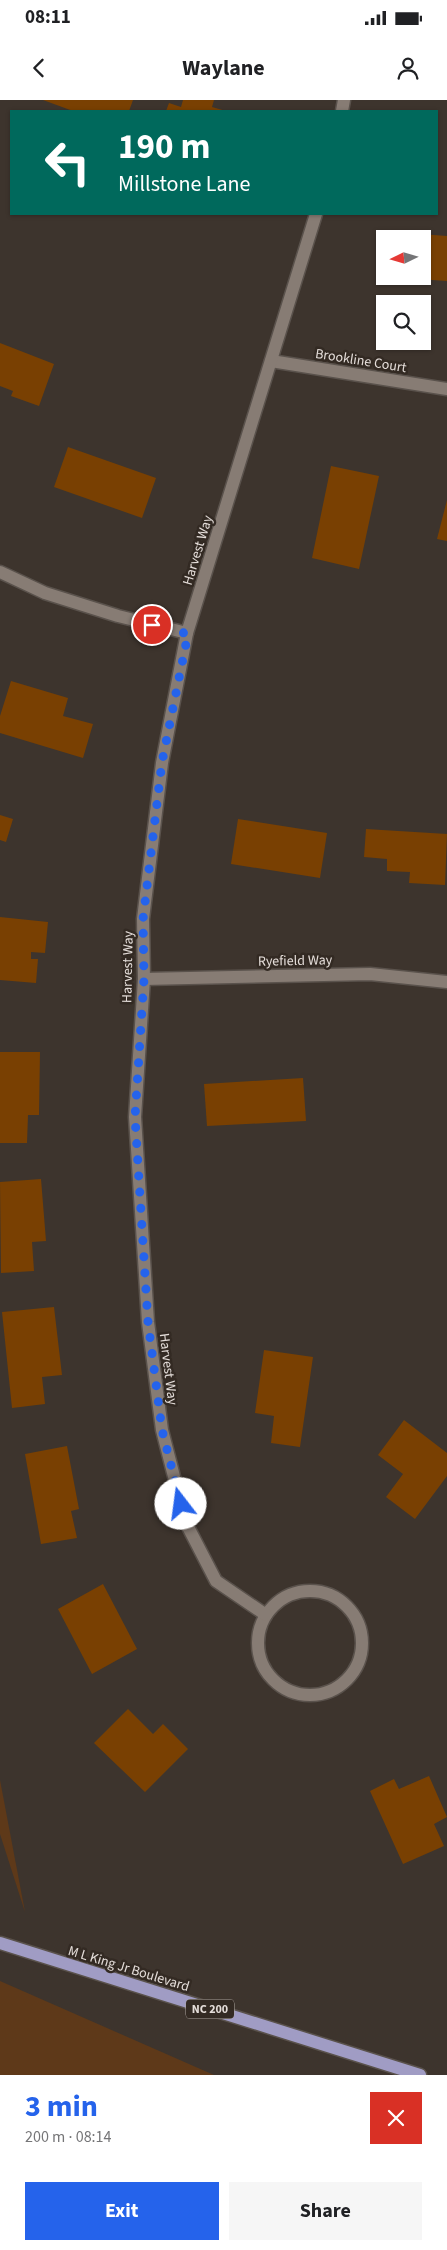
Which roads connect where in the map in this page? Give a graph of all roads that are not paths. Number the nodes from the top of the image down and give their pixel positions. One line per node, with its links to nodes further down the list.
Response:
1 (316, 215): 2 (street, Harvest Way)
2 (271, 361): 3 (street, Brookline Court); 5 (street, Harvest Way)
3 (447, 388)
4 (0, 572): 5 (street)
5 (188, 634): 6 (street, Harvest Way)
6 (144, 979): 7 (street, Ryefield Way); 8 (street, Harvest Way)
7 (447, 982)
8 (266, 1615): 8 (street)
9 (0, 1943): 10 (main road, M L King Jr Boulevard / NC 200)
10 (420, 2075)

